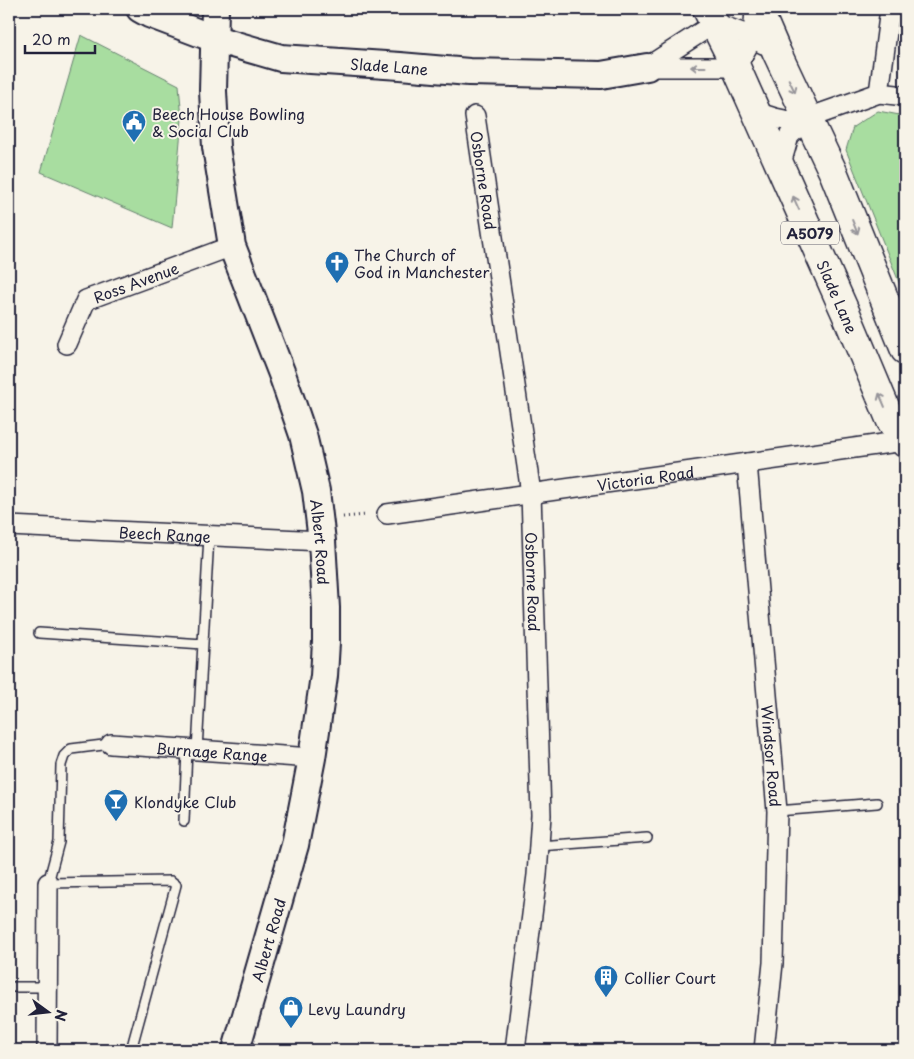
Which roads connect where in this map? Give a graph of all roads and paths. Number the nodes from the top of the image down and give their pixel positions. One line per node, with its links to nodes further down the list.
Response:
1 (140, 9): 7 (main road, Slade Lane)
2 (215, 9): 7 (main road, Albert Road)
3 (757, 9): 6 (street); 8 (main road, A5079)
4 (890, 9): 11 (street)
5 (711, 16): 6 (street); 9 (street, Slade Lane); 10 (main road, Slade Lane / A5079)
6 (753, 37): 8 (street); 10 (street)
7 (215, 39): 9 (main road, Slade Lane); 17 (main road, Albert Road)
8 (777, 53): 15 (main road, A5079, one-way to 15)
9 (647, 67): 10 (street, Slade Lane, one-way to 9)
10 (736, 67): 13 (main road, Slade Lane / A5079)
11 (879, 93): 12 (street); 15 (street)
12 (905, 96)
13 (756, 112): 15 (street); 16 (main road, Slade Lane / A5079)
14 (474, 116): 22 (street, Osborne Road)
15 (808, 118): 16 (street); 19 (main road, A5079, one-way to 19)
16 (780, 167): 20 (main road, Slade Lane / A5079, one-way to 16)
17 (232, 246): 18 (street, Ross Avenue); 25 (main road, Albert Road)
18 (67, 344)
19 (905, 350)
20 (905, 441): 21 (street, Victoria Road)
21 (747, 463): 22 (street, Victoria Road); 33 (street, Windsor Road)
22 (531, 493): 23 (street, Victoria Road); 36 (street, Osborne Road)
23 (387, 514): 25 (path)
24 (9, 526): 26 (street, Beech Range)
25 (321, 530): 26 (street, Beech Range); 31 (main road, Albert Road)
26 (209, 536): 28 (lane)
27 (39, 633): 28 (lane)
28 (203, 644): 30 (lane)
29 (111, 744): 30 (street, Burnage Range); 37 (lane)
30 (192, 750): 31 (street, Burnage Range); 34 (lane)
31 (312, 758): 42 (main road, Albert Road)
32 (877, 803): 33 (lane)
33 (777, 811): 44 (street, Windsor Road)
34 (184, 821)
35 (647, 838): 36 (lane)
36 (540, 846): 43 (street, Osborne Road)
37 (48, 883): 39 (street); 41 (lane)
38 (9, 987): 39 (lane)
39 (47, 987): 40 (street)
40 (47, 1050)
41 (131, 1050)
42 (236, 1050)
43 (516, 1050)
44 (764, 1050)

